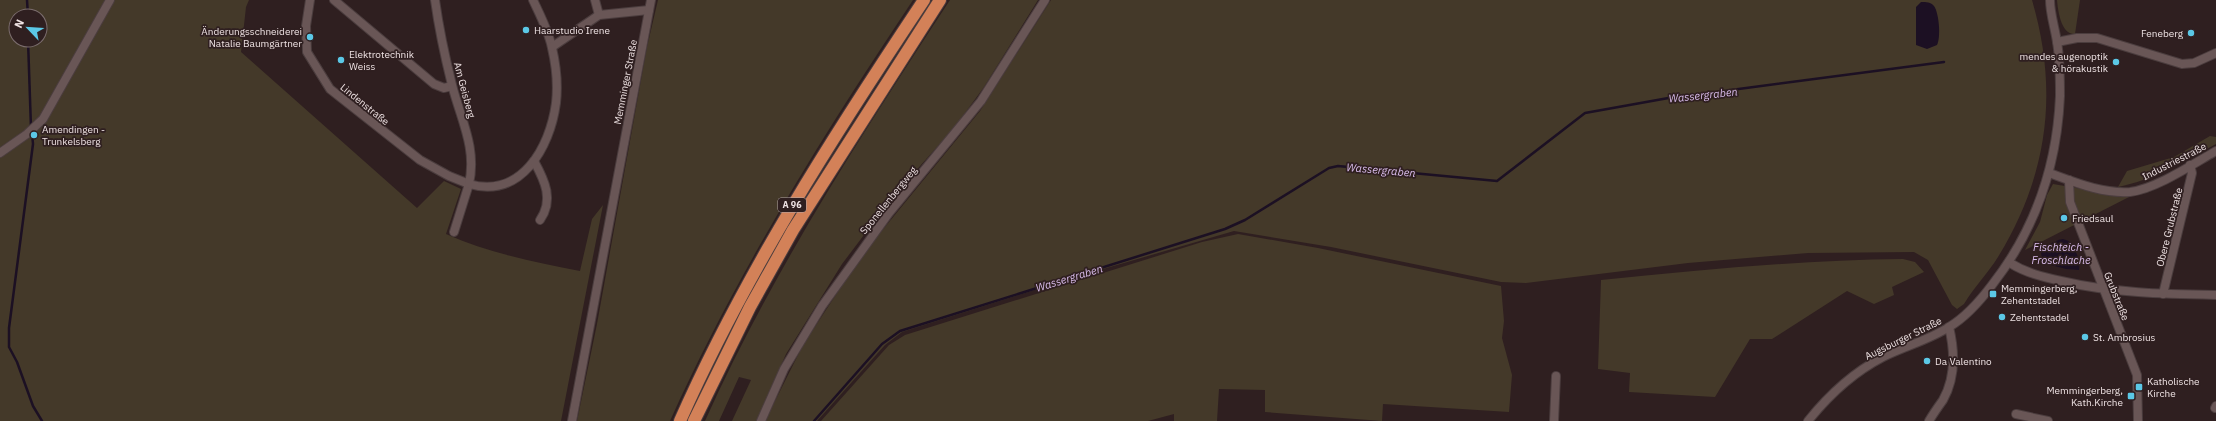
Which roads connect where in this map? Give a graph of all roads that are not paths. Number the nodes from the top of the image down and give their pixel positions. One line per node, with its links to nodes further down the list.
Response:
1 (110, 0): 19 (street)
2 (310, 0): 24 (street, Lindenstraße)
3 (334, 0): 17 (street)
4 (435, 0): 17 (street, Am Geisberg)
5 (533, 0): 15 (street)
6 (595, 0): 13 (street)
7 (651, 0): 12 (street, Memminger Straße)
8 (924, 0): 35 (highway, A 96)
9 (940, 0): 36 (highway, A 96)
10 (1045, 0): 37 (street, Sponellenbergweg)
11 (2049, 1): 14 (street, Augsburger Straße)
12 (649, 10): 13 (street); 34 (street, Memminger Straße)
13 (598, 15): 15 (street)
14 (2057, 42): 16 (street); 22 (street, Augsburger Straße)
15 (552, 47): 20 (street)
16 (2216, 53)
17 (452, 86): 24 (street, Am Geisberg)
18 (2216, 151): 21 (street, Industriestraße)
19 (0, 153)
20 (534, 161): 24 (street); 25 (street)
21 (2190, 165): 23 (street, Industriestraße); 29 (street, Obere Grubstraße)
22 (2049, 173): 23 (street, Industriestraße); 27 (street, Augsburger Straße)
23 (2069, 180): 28 (street, Grubstraße)
24 (469, 184): 26 (street, Am Geisberg)
25 (540, 220)
26 (454, 232)
27 (2010, 263): 28 (street); 31 (street, Augsburger Straße)
28 (2104, 290): 29 (street); 42 (street, Grubstraße)
29 (2163, 294): 30 (street)
30 (2216, 295)
31 (1949, 327): 39 (street, Augsburger Straße); 40 (street)
32 (1556, 376): 38 (street)
33 (2016, 414): 41 (street)
34 (572, 421)
35 (680, 421)
36 (694, 421)
37 (761, 421)
38 (1554, 421)
39 (1808, 421)
40 (1929, 421)
41 (2048, 421)
42 (2138, 421)

